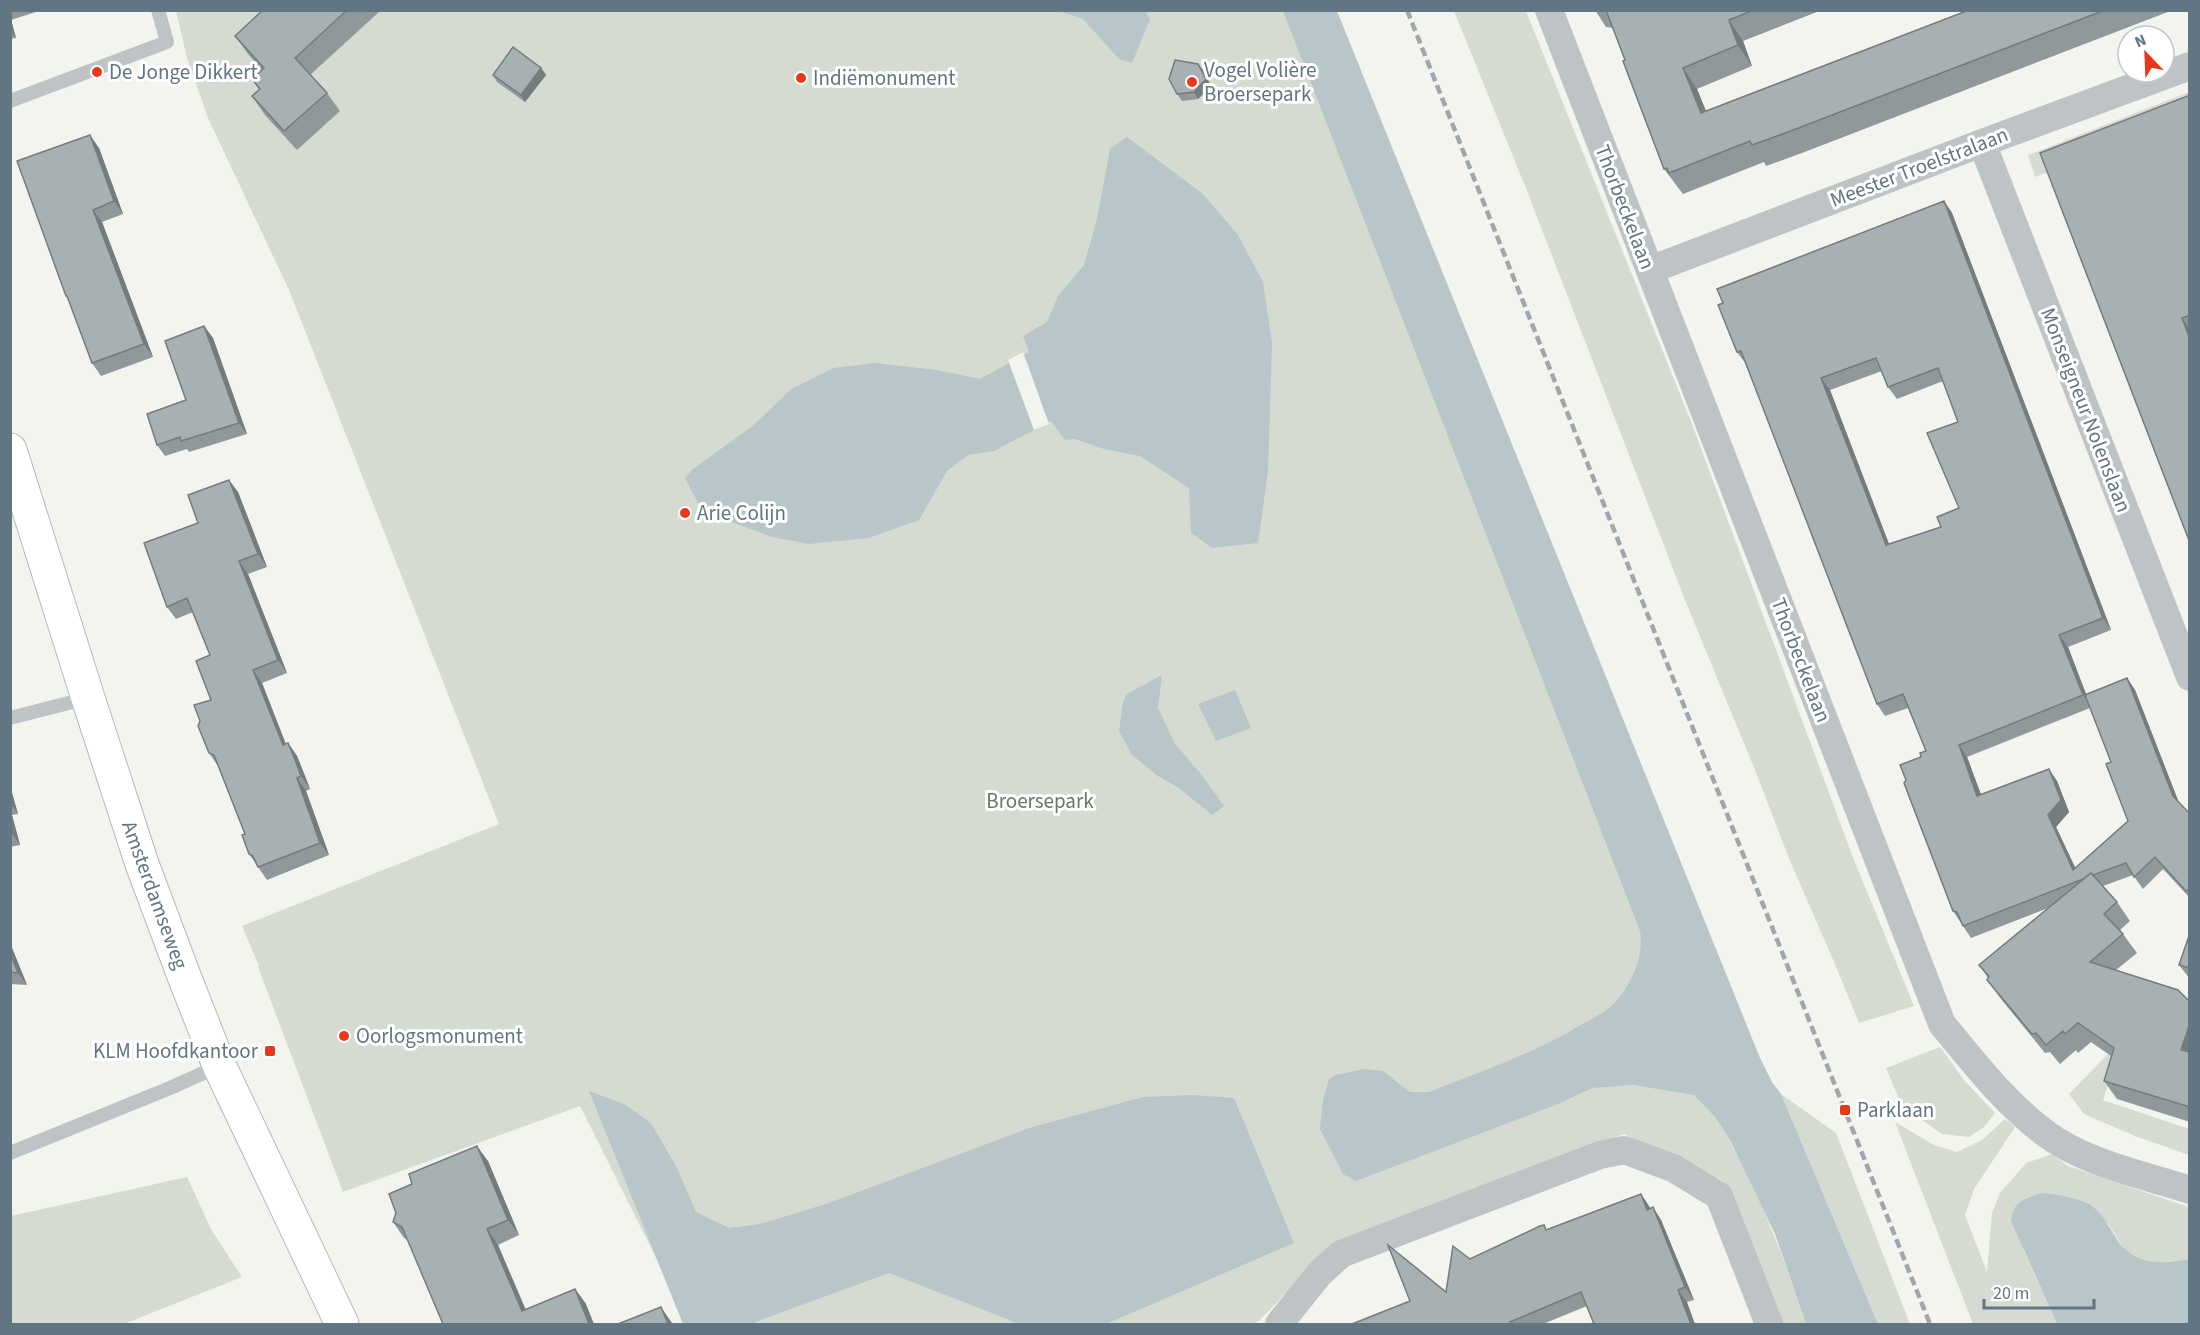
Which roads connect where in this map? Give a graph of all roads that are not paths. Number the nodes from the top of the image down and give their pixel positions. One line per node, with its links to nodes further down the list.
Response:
1 (158, 10): 4 (lane)
2 (1549, 10): 6 (street, Thorbeckelaan)
3 (2190, 66): 5 (street, Meester Troelstralaan)
4 (10, 101)
5 (1982, 143): 6 (street, Meester Troelstralaan); 8 (street, Monseigneur Nolenslaan)
6 (1650, 270): 13 (street, Thorbeckelaan)
7 (10, 450): 9 (main road, Amsterdamseweg)
8 (2190, 677)
9 (88, 698): 10 (lane); 11 (main road, Amsterdamseweg)
10 (10, 718)
11 (219, 1065): 12 (lane); 14 (main road, Amsterdamseweg)
12 (10, 1153)
13 (2190, 1190)
14 (342, 1324)
15 (1279, 1324): 16 (street)
16 (1769, 1324)

